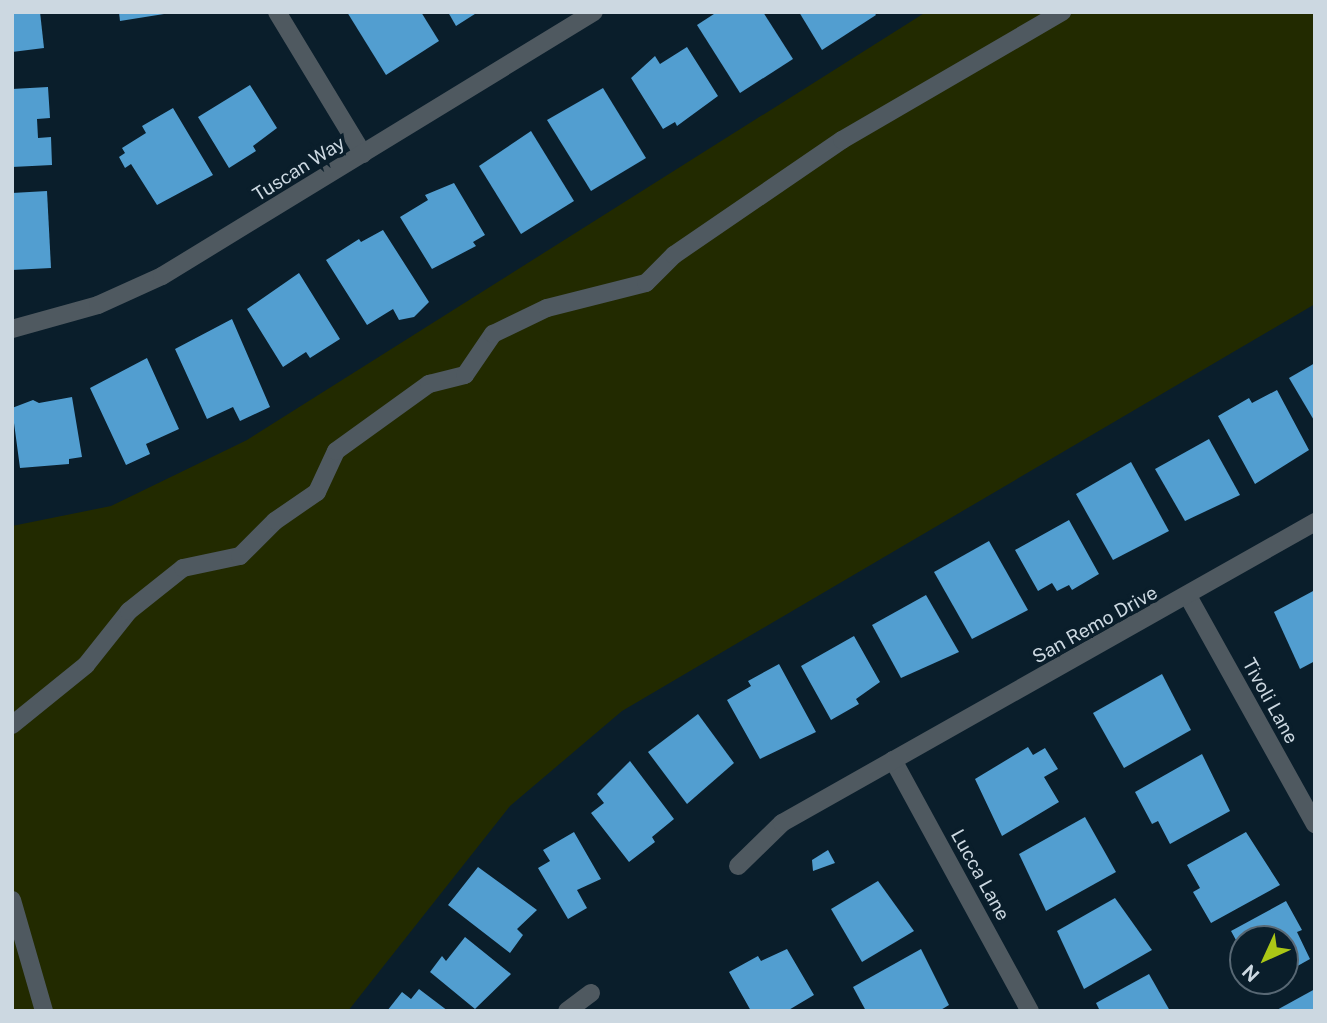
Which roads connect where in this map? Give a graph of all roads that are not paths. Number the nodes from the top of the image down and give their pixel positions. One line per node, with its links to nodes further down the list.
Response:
1 (277, 12): 4 (street)
2 (594, 12): 4 (street, Tuscan Way)
3 (1062, 12): 8 (street)
4 (363, 154): 5 (street, Tuscan Way)
5 (12, 329)
6 (1315, 522): 7 (street, San Remo Drive)
7 (1189, 598): 9 (street, San Remo Drive); 10 (street, Tivoli Lane)
8 (12, 725)
9 (893, 760): 11 (street, San Remo Drive); 16 (street, Lucca Lane)
10 (1315, 824)
11 (738, 866)
12 (12, 900): 14 (street)
13 (591, 993): 15 (street)
14 (44, 1011)
15 (568, 1011)
16 (1030, 1011)

